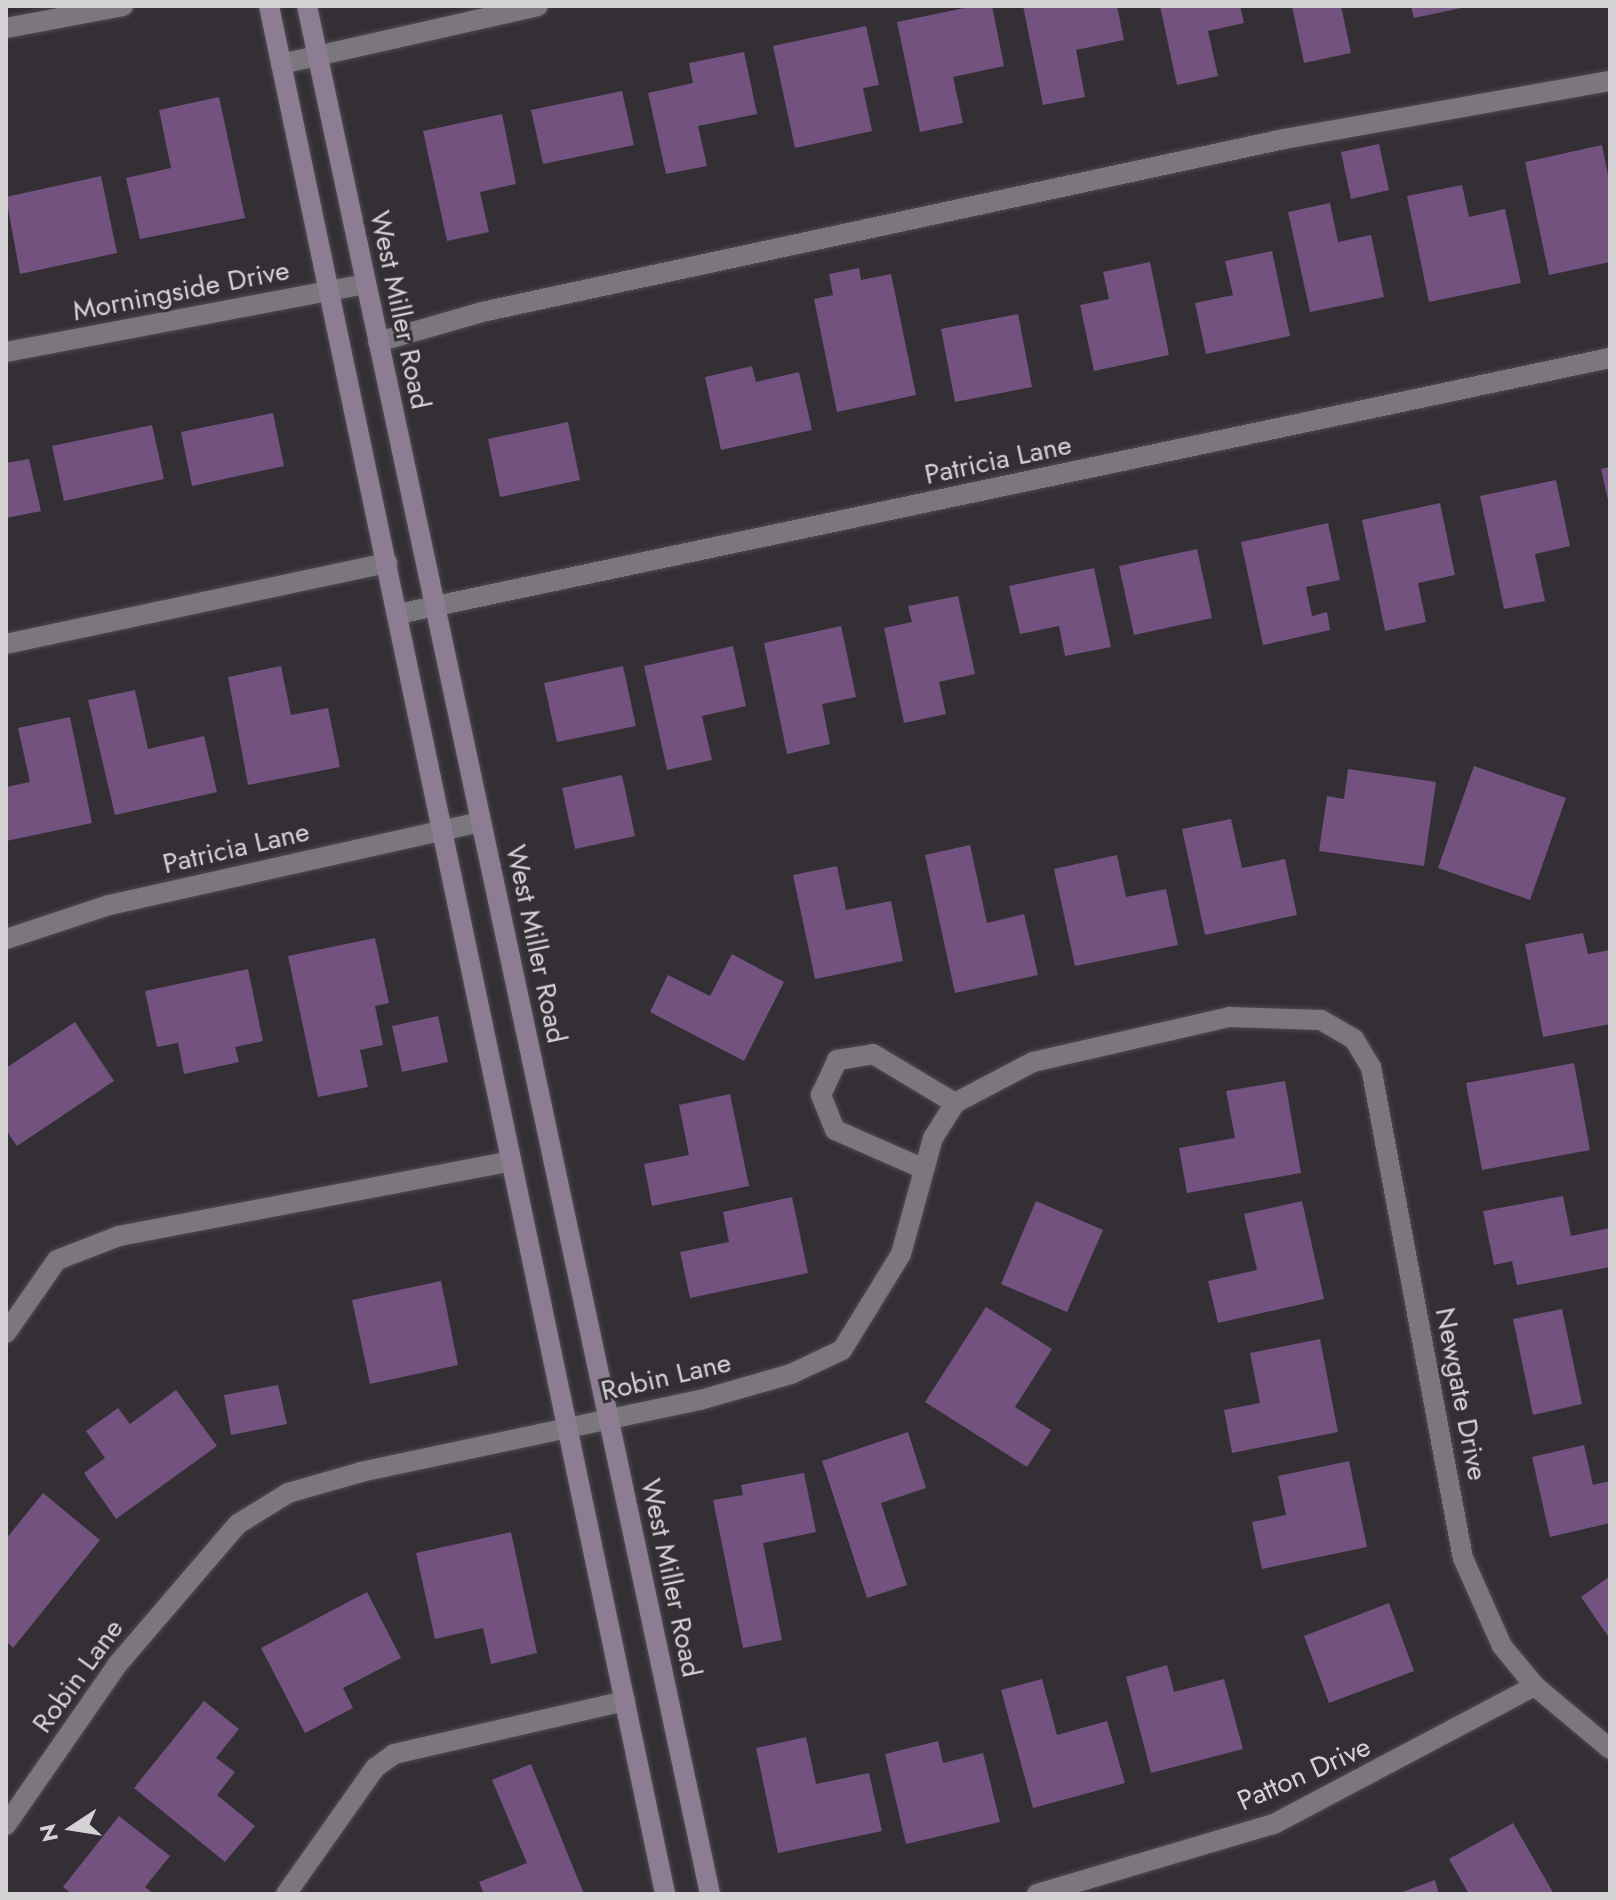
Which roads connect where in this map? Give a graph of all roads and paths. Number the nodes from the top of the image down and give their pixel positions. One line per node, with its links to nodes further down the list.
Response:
1 (123, 6): 5 (street)
2 (269, 6): 7 (main road)
3 (307, 6): 6 (main road, West Miller Road)
4 (538, 6): 6 (street)
5 (6, 28)
6 (318, 57): 7 (street); 9 (main road, West Miller Road)
7 (281, 64): 10 (main road)
8 (1610, 81): 11 (street)
9 (366, 284): 10 (street, Morningside Drive); 11 (main road, West Miller Road)
10 (330, 291): 12 (street, Morningside Drive); 14 (main road)
11 (378, 342): 15 (main road, West Miller Road)
12 (6, 352)
13 (1610, 358): 15 (street, Patricia Lane)
14 (387, 563): 16 (main road); 17 (street)
15 (436, 608): 16 (street, Patricia Lane); 18 (main road, West Miller Road)
16 (398, 614): 19 (main road)
17 (6, 644)
18 (481, 822): 19 (street, Patricia Lane); 25 (main road, West Miller Road)
19 (443, 831): 20 (street, Patricia Lane); 22 (main road)
20 (6, 939)
21 (955, 1103): 23 (street, Robin Lane); 23 (street); 27 (street, Newgate Drive)
22 (511, 1161): 24 (street); 26 (main road)
23 (924, 1169): 25 (street, Robin Lane)
24 (6, 1333)
25 (609, 1419): 26 (street, Robin Lane); 33 (main road, West Miller Road)
26 (568, 1428): 28 (main road); 30 (street, Robin Lane)
27 (1535, 1686): 29 (street, Newgate Drive); 34 (street, Patton Drive)
28 (625, 1701): 31 (street); 32 (main road)
29 (1610, 1749)
30 (6, 1825)
31 (286, 1894)
32 (665, 1894)
33 (710, 1894)
34 (1037, 1894)

